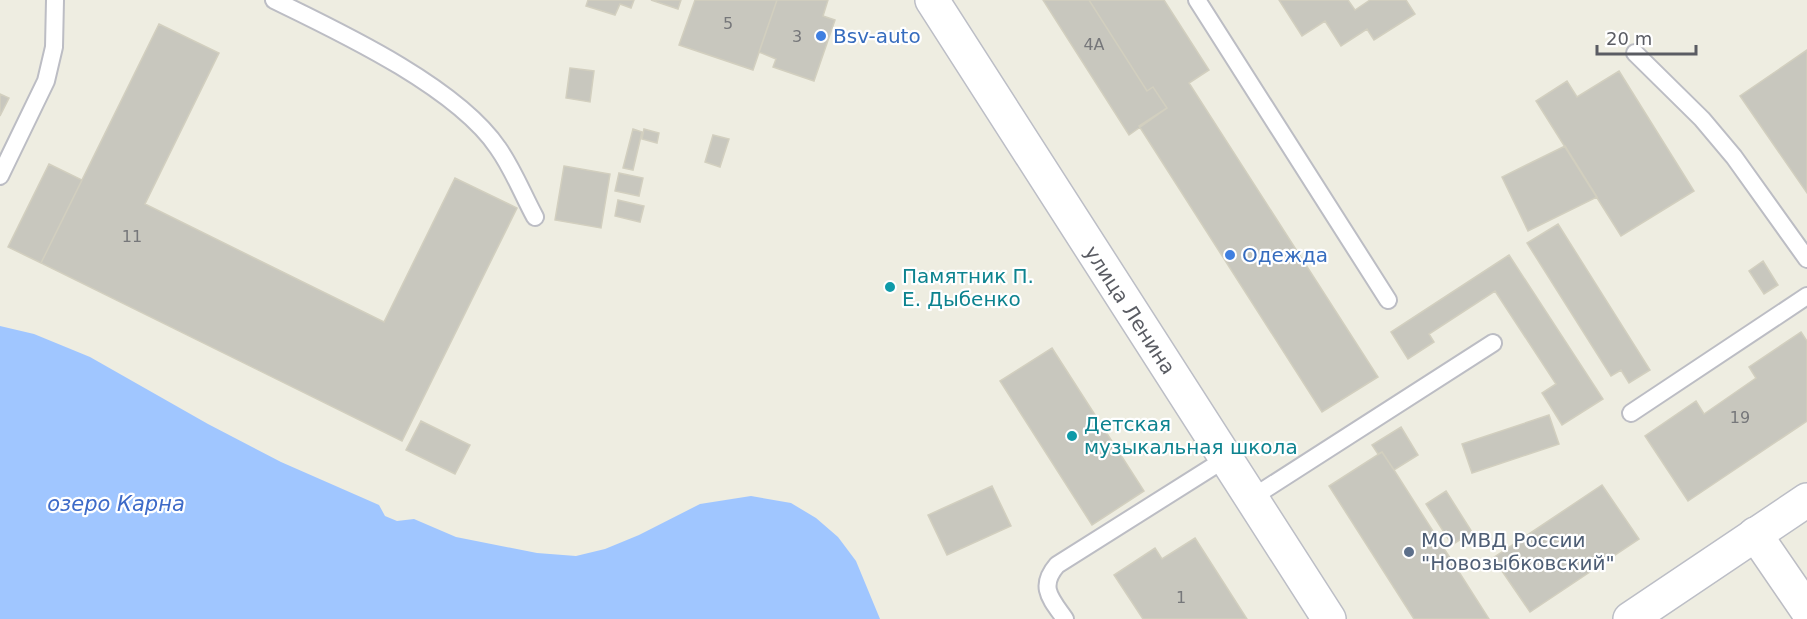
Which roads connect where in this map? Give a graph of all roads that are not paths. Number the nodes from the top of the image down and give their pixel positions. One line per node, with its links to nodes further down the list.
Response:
1 (56, 0): 7 (lane)
2 (274, 0): 5 (lane)
3 (1197, 0): 11 (lane)
4 (939, 3): 14 (main road, улица Ленина)
5 (294, 4): 8 (lane)
6 (1635, 53): 9 (lane)
7 (0, 176)
8 (535, 217)
9 (1807, 259)
10 (1807, 296): 13 (lane)
11 (1388, 300)
12 (1493, 343): 15 (lane)
13 (1631, 413)
14 (1225, 459): 15 (main road, улица Ленина); 19 (lane)
15 (1250, 499): 20 (main road, улица Ленина)
16 (1807, 500): 17 (main road)
17 (1755, 534): 18 (main road); 21 (main road)
18 (1807, 610)
19 (1065, 619)
20 (1329, 619)
21 (1630, 619)

